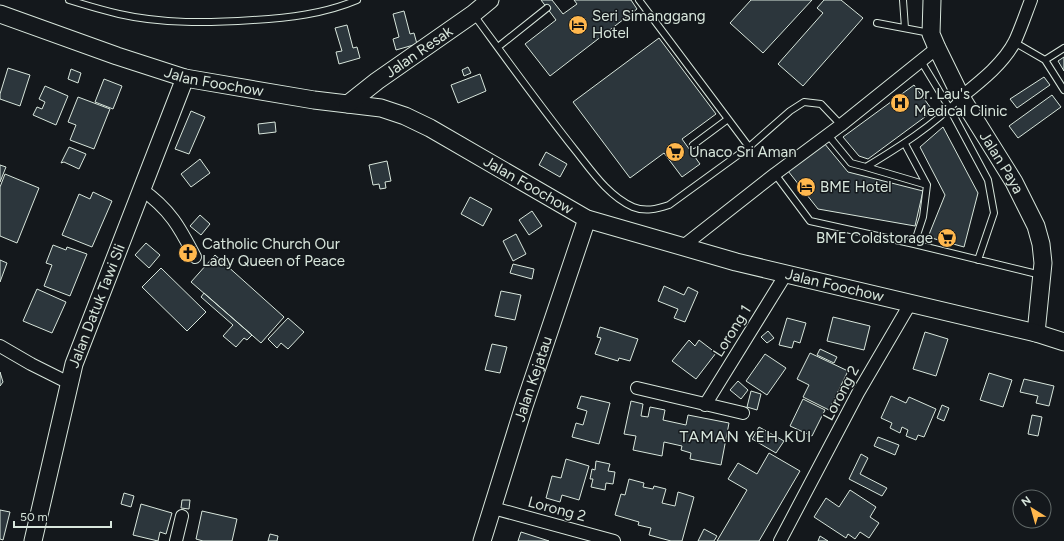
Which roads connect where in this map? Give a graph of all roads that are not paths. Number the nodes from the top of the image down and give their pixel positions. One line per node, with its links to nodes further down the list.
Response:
1 (69, 0): 2 (lane)
2 (357, 0)
3 (639, 0): 23 (lane)
4 (903, 0): 11 (lane)
5 (932, 0): 12 (street, Jalan Paya)
6 (1031, 0): 13 (street)
7 (480, 5): 14 (lane); 21 (street, Jalan Resak)
8 (548, 8): 14 (lane)
9 (0, 14): 18 (street, Jalan Foochow)
10 (877, 23): 11 (lane)
11 (905, 28): 12 (lane)
12 (934, 41): 17 (street); 20 (street, Jalan Paya)
13 (1014, 42): 16 (lane); 20 (street)
14 (498, 47): 28 (lane)
15 (1064, 48): 16 (lane)
16 (1045, 60): 19 (lane)
17 (920, 61): 22 (lane); 24 (street)
18 (185, 78): 21 (street, Jalan Foochow); 32 (street, Jalan Datuk Tawi Sli)
19 (1064, 90)
20 (962, 97): 22 (lane); 39 (street, Jalan Paya)
21 (348, 104): 33 (street, Jalan Foochow)
22 (950, 109): 26 (lane); 37 (lane)
23 (728, 118): 27 (lane); 28 (lane)
24 (841, 125): 25 (street); 28 (lane)
25 (828, 135): 29 (lane); 30 (street)
26 (905, 144): 29 (lane); 31 (lane)
27 (693, 145)
28 (749, 147)
29 (866, 167): 31 (lane)
30 (775, 174): 34 (lane); 35 (street)
31 (927, 185): 34 (lane)
32 (141, 189): 36 (street); 44 (street, Jalan Datuk Tawi Sli)
33 (587, 219): 35 (street, Jalan Foochow); 48 (street, Jalan Kejatau)
34 (914, 244): 37 (lane)
35 (682, 247): 38 (street, Jalan Foochow)
36 (195, 257)
37 (978, 260): 39 (lane)
38 (786, 274): 40 (street, Jalan Foochow); 46 (street, Lorong 1)
39 (1041, 275): 41 (street, Jalan Paya)
40 (910, 304): 41 (street, Jalan Foochow); 54 (street, Lorong 2)
41 (1036, 333): 42 (street, Jalan Foochow)
42 (1064, 342)
43 (0, 346): 44 (street)
44 (69, 383): 50 (street, Jalan Datuk Tawi Sli)
45 (636, 388): 46 (street)
46 (705, 405): 47 (street)
47 (743, 414)
48 (492, 508): 52 (street, Jalan Kejatau); 53 (street, Lorong 2)
49 (182, 516): 51 (street)
50 (33, 541)
51 (176, 541)
52 (482, 541)
53 (614, 541)
54 (780, 541)

